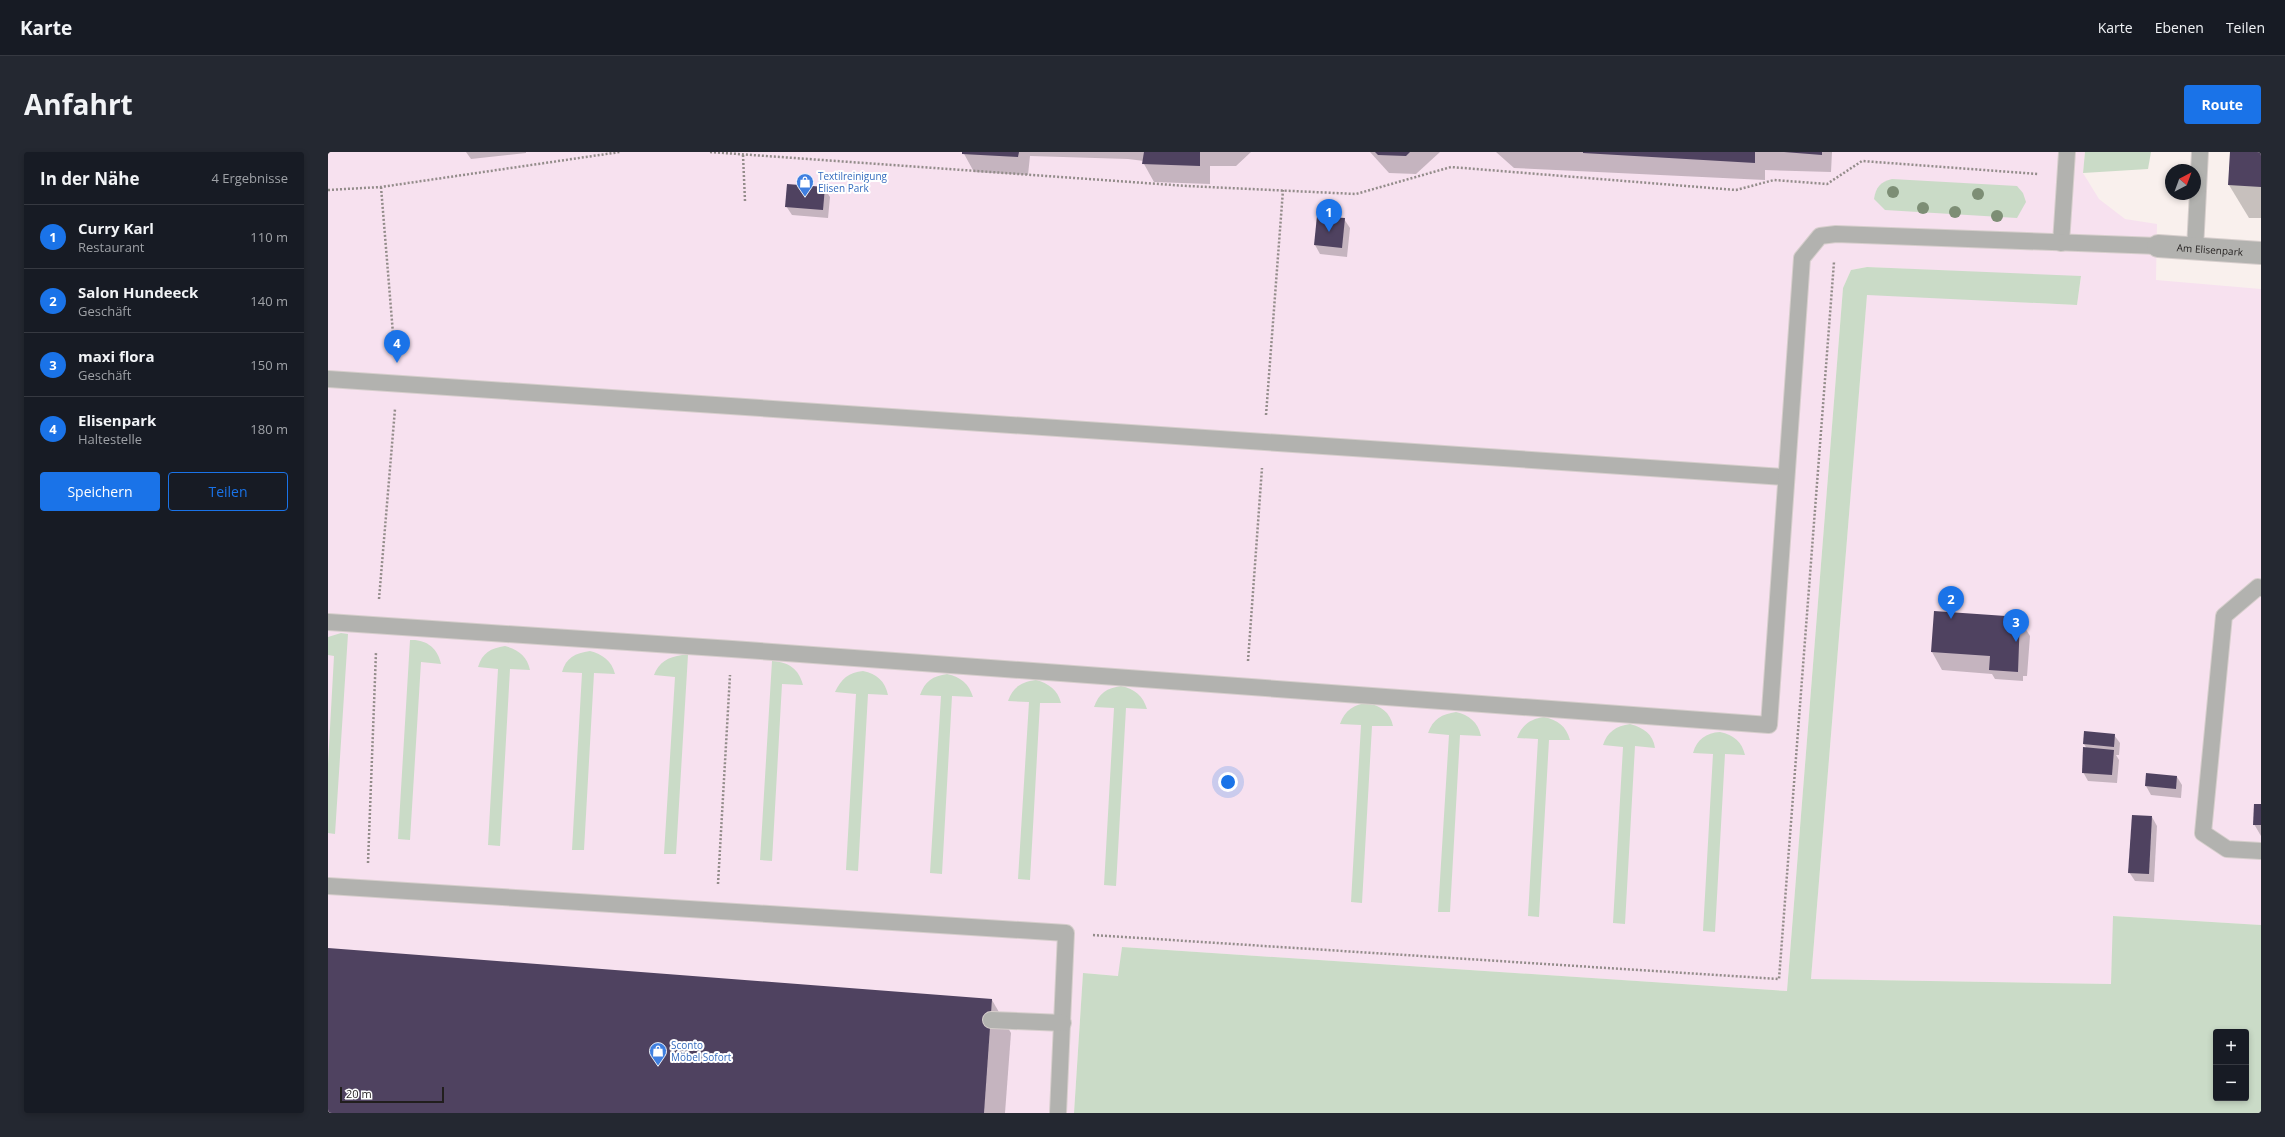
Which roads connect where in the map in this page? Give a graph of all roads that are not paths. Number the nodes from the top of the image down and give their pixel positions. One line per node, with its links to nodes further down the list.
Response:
1 (2067, 152): 3 (lane)
2 (2200, 152): 5 (lane)
3 (2061, 243): 4 (lane); 8 (lane)
4 (2158, 246): 5 (street, Am Elisenpark)
5 (2195, 249): 6 (street, Am Elisenpark)
6 (2261, 253)
7 (328, 379): 8 (lane)
8 (1785, 477): 10 (lane)
9 (2261, 588): 11 (lane)
10 (328, 622)
11 (2261, 851)
12 (328, 886): 14 (lane)
13 (991, 1020): 14 (lane)
14 (1064, 1023): 15 (lane)
15 (1058, 1113)

